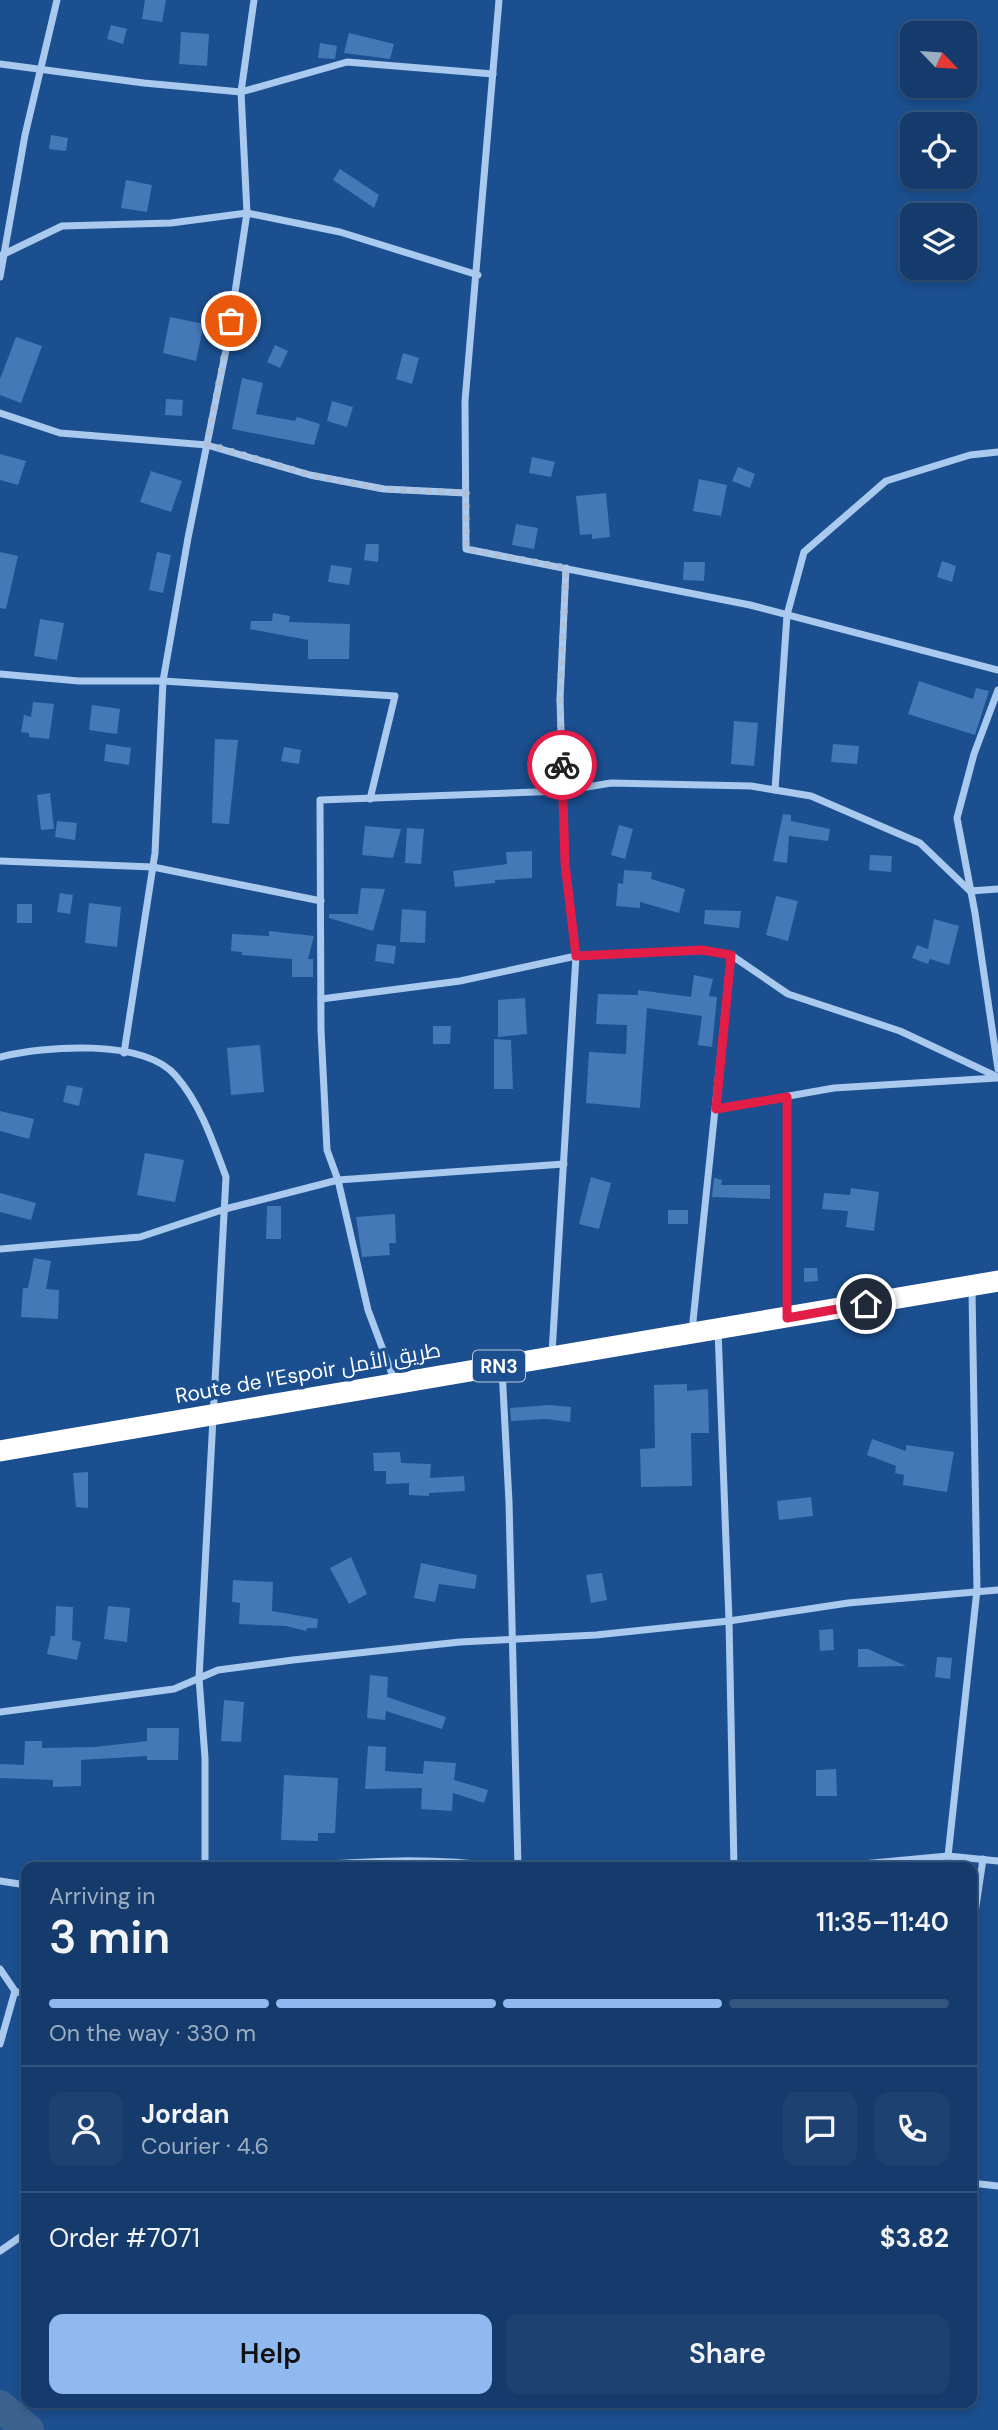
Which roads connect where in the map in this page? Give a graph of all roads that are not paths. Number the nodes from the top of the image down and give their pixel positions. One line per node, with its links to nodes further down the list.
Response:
1 (57, 0): 5 (street)
2 (254, 0): 7 (street)
3 (499, 0): 6 (street)
4 (0, 64): 5 (street)
5 (41, 67): 7 (street); 9 (street)
6 (494, 74): 7 (street); 10 (street)
7 (242, 92): 8 (street)
8 (247, 213): 9 (street); 10 (street); 13 (street)
9 (2, 256): 11 (street)
10 (478, 275): 15 (street)
11 (0, 277)
12 (0, 414): 13 (street)
13 (207, 444): 15 (street); 20 (street)
14 (998, 452): 17 (street)
15 (466, 493): 16 (street)
16 (566, 568): 17 (street); 23 (street)
17 (787, 615): 18 (street); 22 (street)
18 (998, 670)
19 (0, 674): 20 (street)
20 (163, 681): 24 (street); 26 (street)
21 (998, 690): 28 (street)
22 (775, 790): 23 (street); 28 (street)
23 (563, 791): 24 (street); 31 (street)
24 (370, 799): 29 (street)
25 (0, 861): 26 (street)
26 (153, 867): 29 (street); 33 (street)
27 (998, 889): 28 (street)
28 (970, 891): 35 (street)
29 (321, 901): 32 (street)
30 (731, 955): 31 (street); 36 (street); 38 (street)
31 (576, 956): 32 (street); 39 (street)
32 (321, 999): 40 (street)
33 (124, 1053): 34 (street); 41 (street)
34 (0, 1057)
35 (998, 1069)
36 (998, 1078): 37 (street)
37 (787, 1097): 38 (street); 45 (street)
38 (716, 1109): 47 (street)
39 (564, 1164): 40 (street); 48 (street)
40 (338, 1180): 41 (street); 50 (street)
41 (225, 1209): 42 (street); 51 (street)
42 (0, 1250)
43 (998, 1282): 44 (highway, Route de l’Espoir طريق الأمل / RN3)
44 (972, 1286): 45 (highway, Route de l’Espoir طريق الأمل / RN3); 53 (street)
45 (787, 1318): 46 (highway, Route de l’Espoir طريق الأمل / RN3)
46 (718, 1329): 47 (highway, Route de l’Espoir طريق الأمل / RN3); 55 (street)
47 (691, 1335): 48 (highway, Route de l’Espoir طريق الأمل / RN3)
48 (552, 1357): 49 (highway, Route de l’Espoir طريق الأمل / RN3)
49 (502, 1365): 50 (highway, Route de l’Espoir طريق الأمل / RN3); 56 (street)
50 (395, 1382): 51 (highway, Route de l’Espoir طريق الأمل / RN3)
51 (212, 1415): 52 (highway, Route de l’Espoir طريق الأمل / RN3); 57 (street)
52 (0, 1451)
53 (976, 1590): 54 (street); 55 (street); 59 (street)
54 (998, 1590)
55 (729, 1621): 56 (street); 66 (street)
56 (513, 1639): 57 (street); 65 (street)
57 (199, 1678): 58 (street); 62 (street)
58 (0, 1712)
59 (948, 1856): 60 (street); 67 (street)
60 (983, 1860): 61 (street); 70 (street)
61 (998, 1861)
62 (205, 1862)
63 (356, 1862): 64 (street)
64 (467, 1862)
65 (518, 1862)
66 (734, 1862)
67 (884, 1862)
68 (0, 1881): 69 (street)
69 (21, 1884)
70 (977, 1900)
71 (0, 1969): 72 (street)
72 (15, 1991): 73 (street); 74 (street)
73 (21, 1993)
74 (0, 2044)
75 (977, 2184): 76 (street)
76 (998, 2186)
77 (21, 2237): 78 (street)
78 (0, 2251)

